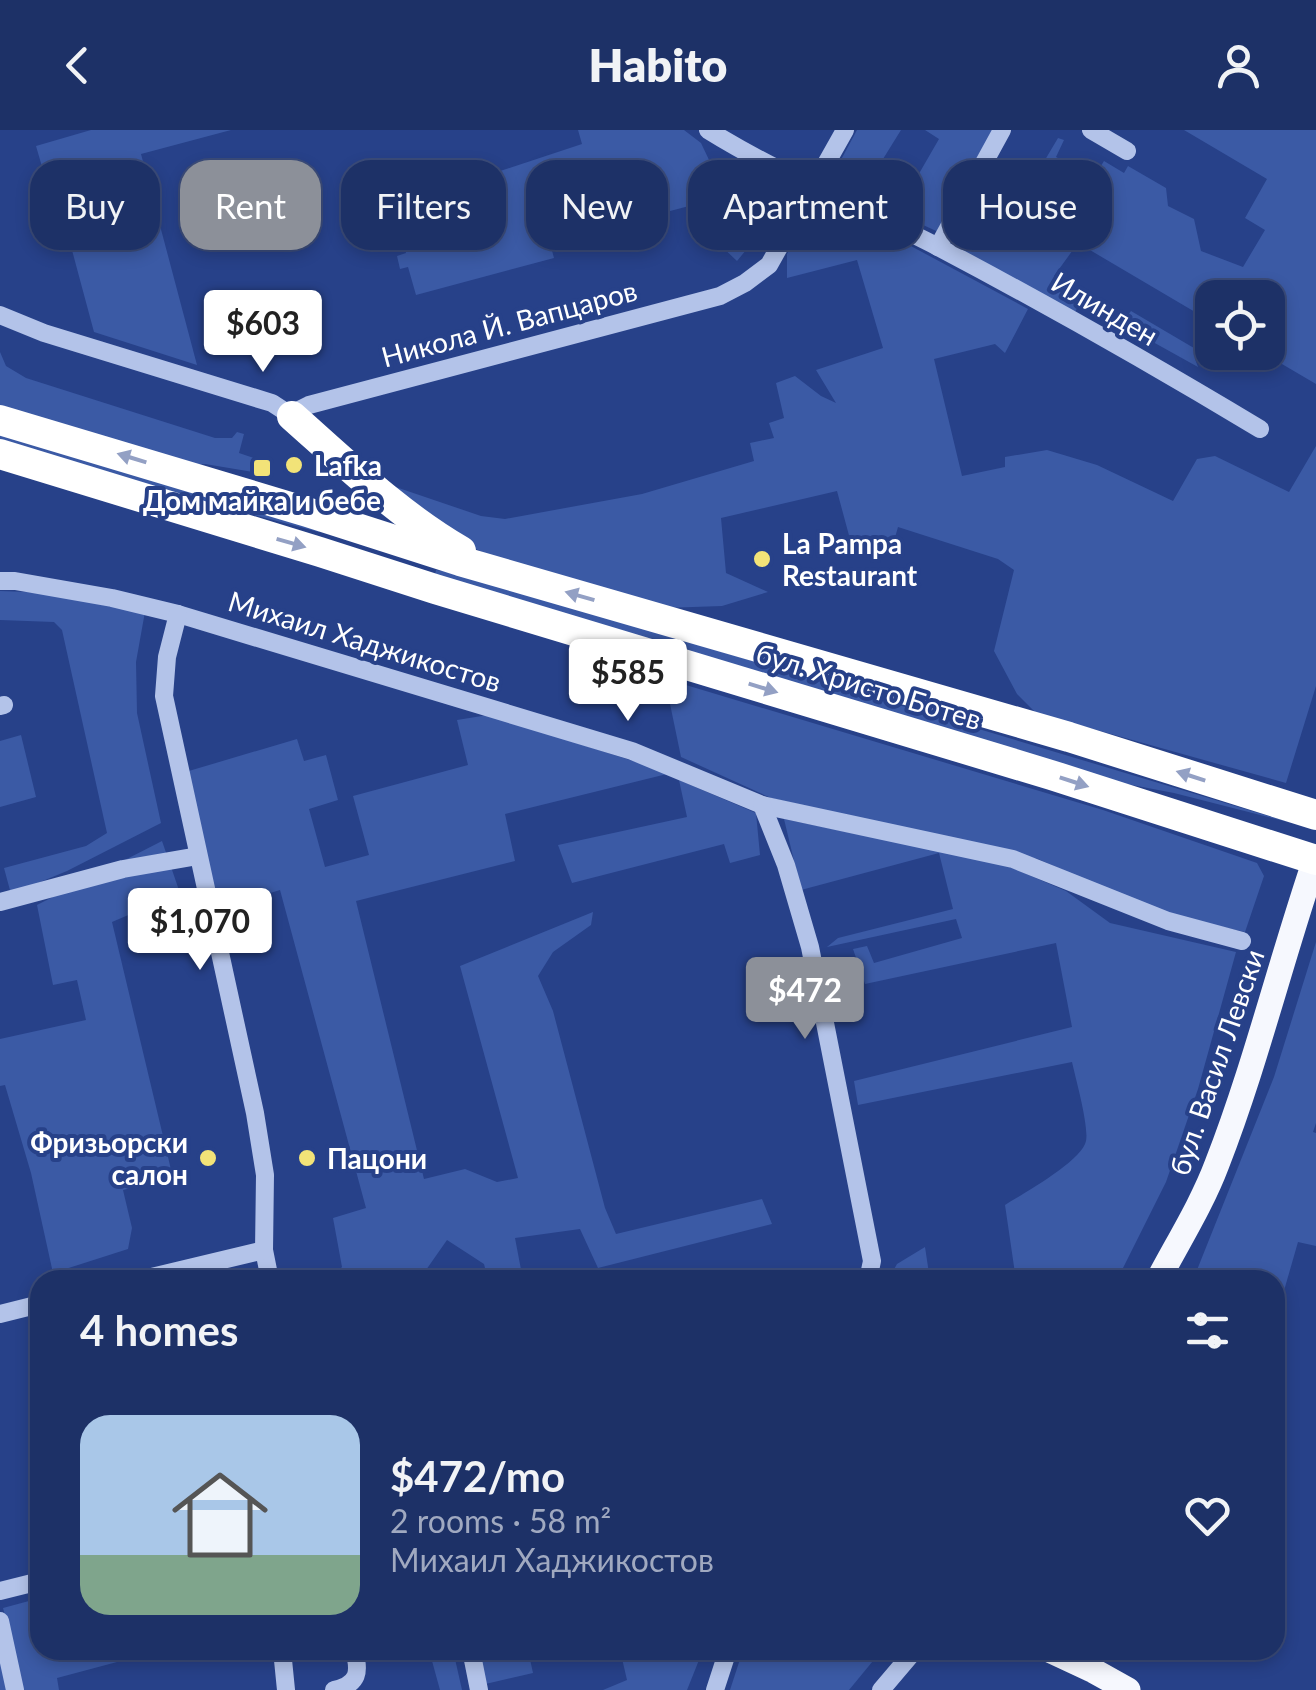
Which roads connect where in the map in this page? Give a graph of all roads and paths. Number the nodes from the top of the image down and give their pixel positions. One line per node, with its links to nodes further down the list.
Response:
1 (708, 130): 6 (street, Илинден)
2 (845, 130): 7 (street, Никола Й. Вапцаров)
3 (1002, 130): 9 (street)
4 (1092, 130): 5 (street)
5 (1127, 151)
6 (761, 160)
7 (829, 160)
8 (923, 240): 9 (street, Илинден)
9 (938, 247): 14 (street, Илинден)
10 (777, 250): 12 (street, Никола Й. Вапцаров)
11 (0, 315): 12 (street)
12 (292, 416): 16 (highway)
13 (0, 420): 18 (highway, бул. Христо Ботев, one-way to 13)
14 (1260, 429)
15 (0, 454): 20 (highway, бул. Христо Ботев, one-way to 20)
16 (376, 490): 17 (highway); 18 (highway)
17 (412, 519): 19 (highway); 21 (highway)
18 (338, 522): 19 (highway, бул. Христо Ботев)
19 (425, 550): 20 (highway); 21 (highway, бул. Христо Ботев); 23 (highway)
20 (375, 570): 23 (highway, бул. Христо Ботев)
21 (496, 572): 26 (highway, бул. Христо Ботев, one-way to 21)
22 (0, 581): 24 (street, Михаил Хаджикостов)
23 (435, 589): 28 (highway, бул. Христо Ботев, one-way to 28)
24 (178, 614): 25 (street, Михаил Хаджикостов); 27 (street)
25 (762, 805): 30 (street, Михаил Хаджикостов); 34 (street)
26 (1316, 816)
27 (198, 856): 29 (street); 31 (street)
28 (1316, 859): 35 (main road, бул. Васил Левски)
29 (0, 902)
30 (1242, 941)
31 (264, 1250): 32 (street); 33 (street)
32 (181, 1270)
33 (268, 1270)
34 (870, 1270)
35 (1163, 1270)
36 (30, 1306): 37 (street)
37 (0, 1314)
38 (30, 1584): 39 (street)
39 (0, 1591)
40 (0, 1621): 47 (street)
41 (283, 1660): 48 (street)
42 (357, 1660): 49 (street)
43 (473, 1660): 50 (street)
44 (724, 1660): 51 (street)
45 (906, 1660): 52 (street)
46 (1070, 1660): 53 (main road)
47 (15, 1690)
48 (286, 1690)
49 (334, 1690)
50 (480, 1690)
51 (714, 1690)
52 (881, 1690)
53 (1128, 1690)

